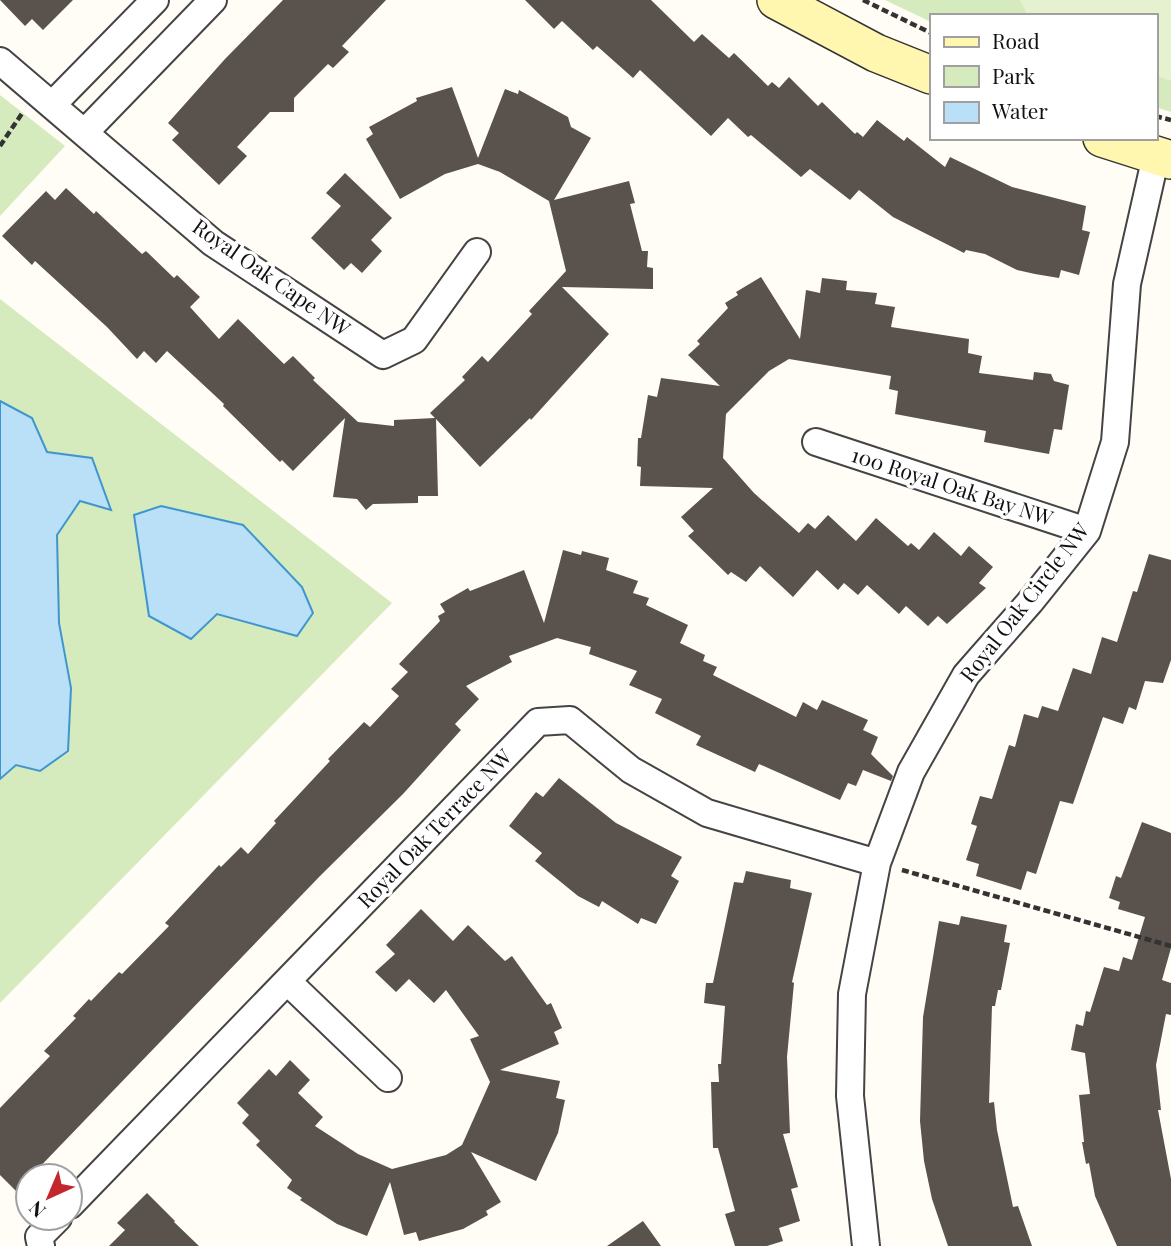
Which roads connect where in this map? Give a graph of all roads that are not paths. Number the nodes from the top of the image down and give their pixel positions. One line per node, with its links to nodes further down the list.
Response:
1 (155, 0): 6 (street)
2 (213, 0): 7 (street)
3 (776, 0): 5 (street)
4 (0, 61): 6 (street, Royal Oak Cape NW)
5 (930, 75)
6 (43, 97): 7 (street, Royal Oak Cape NW)
7 (85, 132): 10 (street, Royal Oak Cape NW)
8 (1108, 140): 9 (street)
9 (1163, 158): 12 (street, Royal Oak Circle NW)
10 (477, 252)
11 (816, 442): 12 (street, 100 Royal Oak Bay NW)
12 (1087, 531): 13 (street, Royal Oak Circle NW)
13 (877, 863): 14 (street, Royal Oak Terrace NW); 17 (street, Royal Oak Circle NW)
14 (288, 982): 15 (street); 16 (street, Royal Oak Terrace NW)
15 (388, 1078)
16 (84, 1191)
17 (862, 1245)

